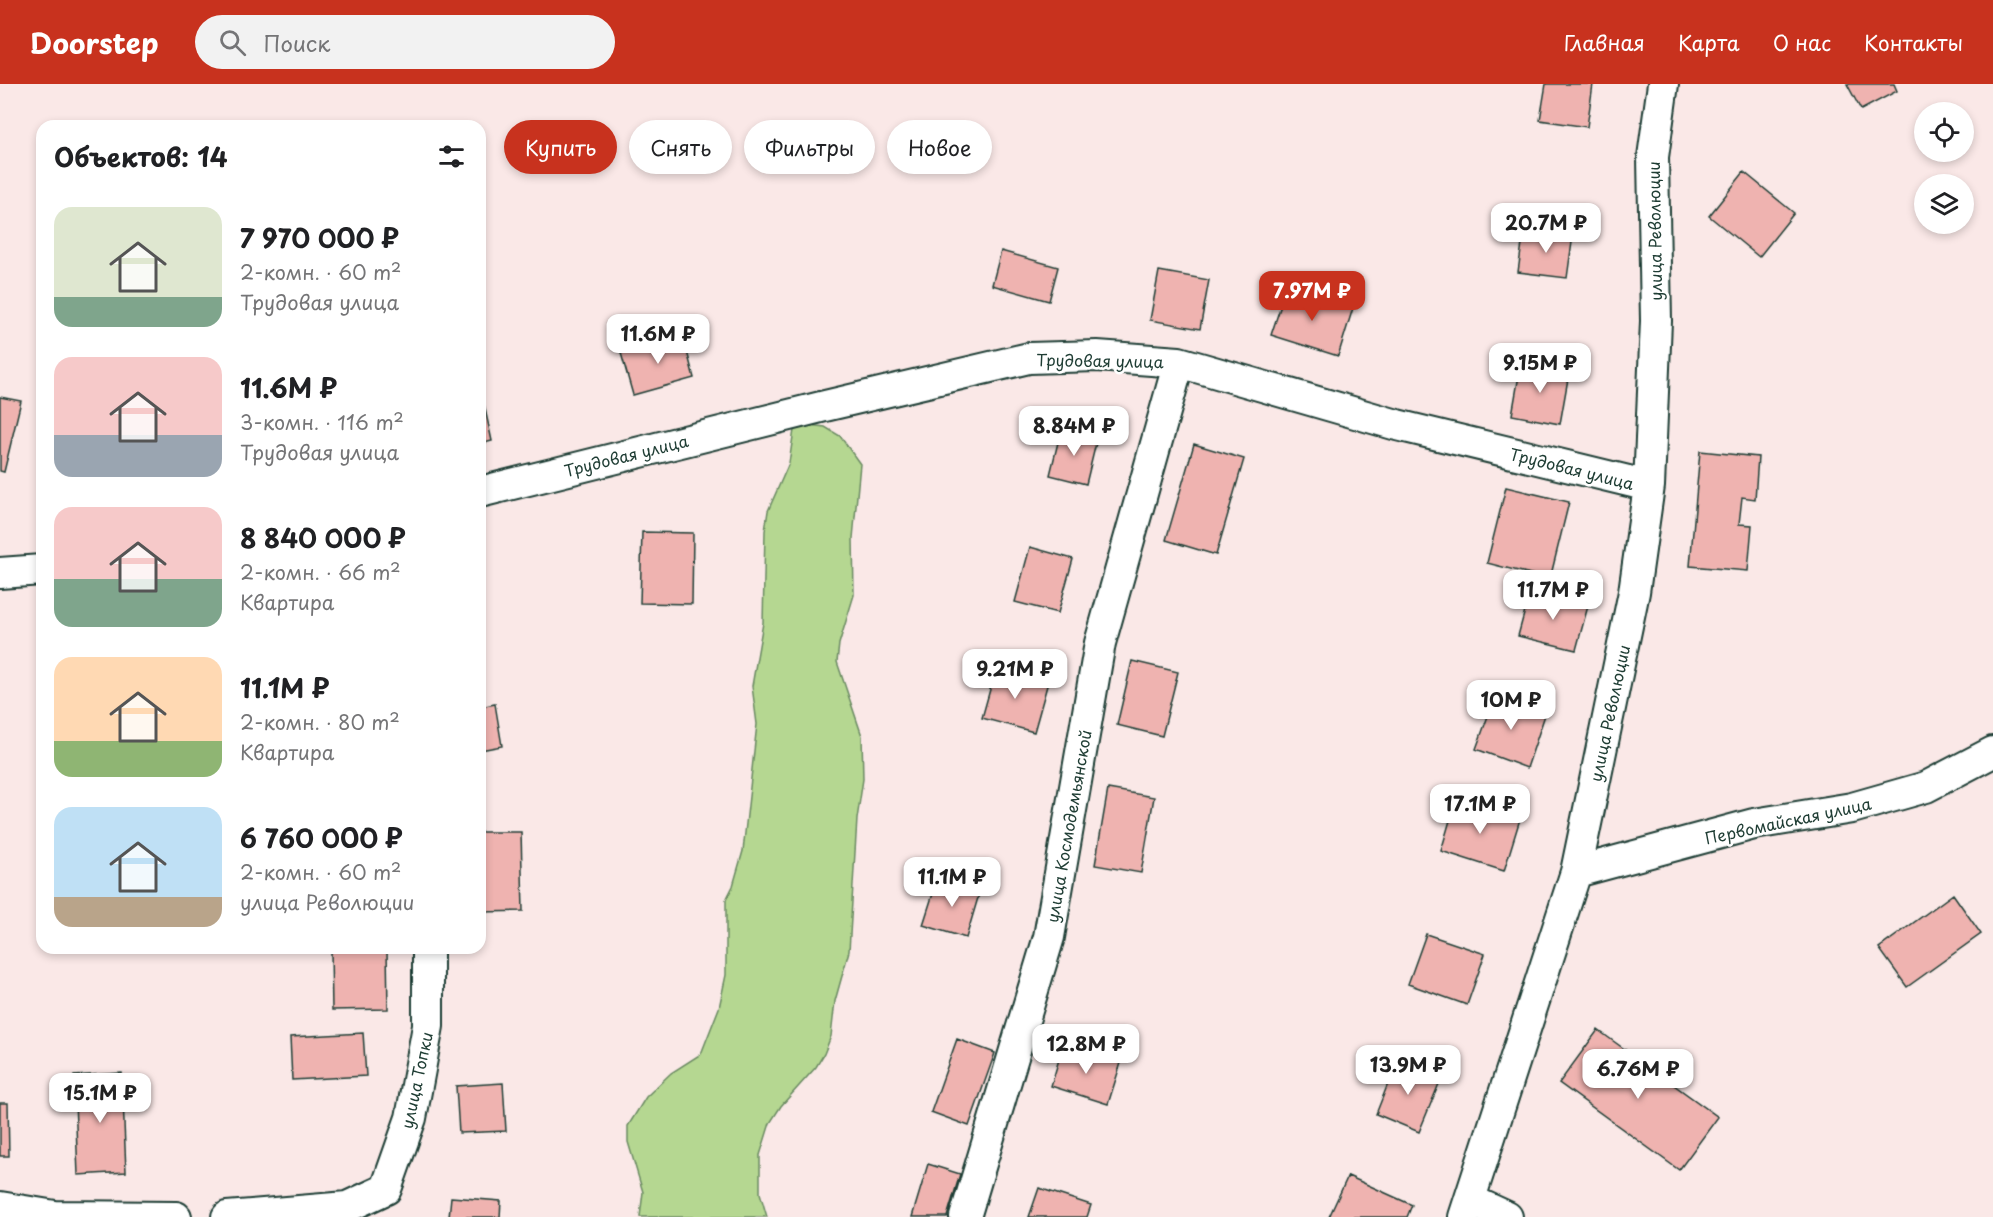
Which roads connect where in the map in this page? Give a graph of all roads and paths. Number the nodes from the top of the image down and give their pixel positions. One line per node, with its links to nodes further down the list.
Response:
1 (1663, 84): 3 (street, улица Революции)
2 (1179, 362): 3 (street, Трудовая улица); 4 (street, Трудовая улица); 14 (street, улица Космодемьянской)
3 (1649, 486): 8 (street, улица Революции)
4 (486, 491)
5 (36, 570): 6 (street)
6 (0, 573)
7 (1993, 752): 8 (street, Первомайская улица)
8 (1576, 872): 11 (street, улица Революции)
9 (428, 954): 13 (street, улица Топки)
10 (0, 1207): 12 (street)
11 (1467, 1208): 15 (street)
12 (176, 1217)
13 (227, 1217)
14 (965, 1217)
15 (1507, 1217)

